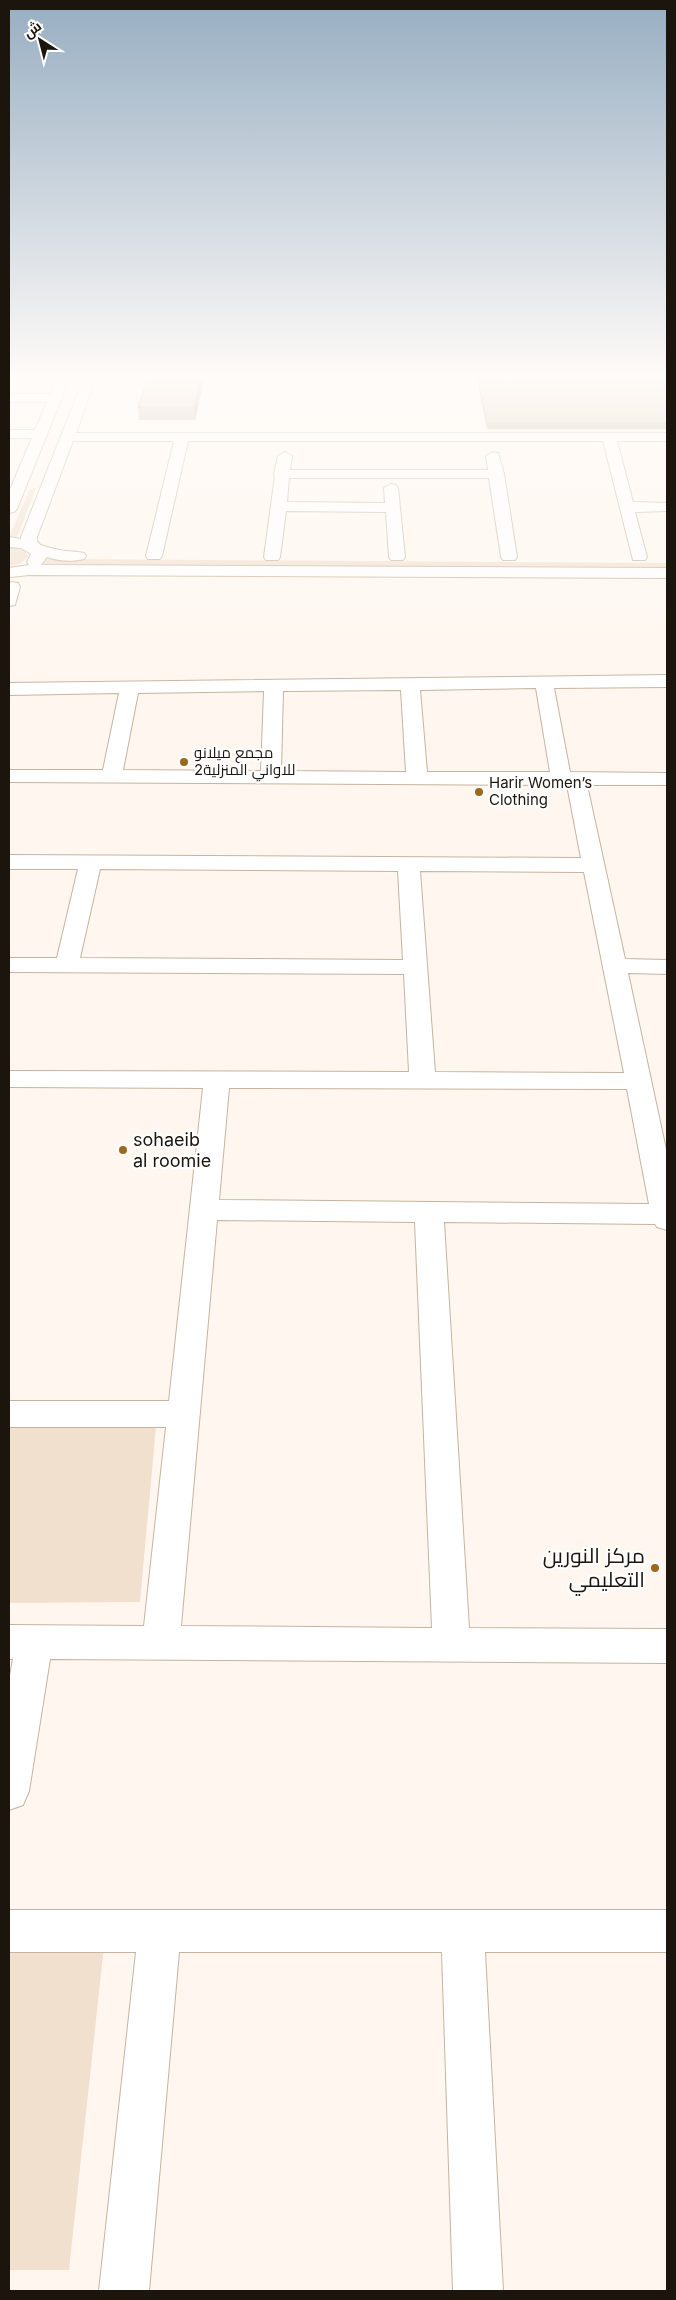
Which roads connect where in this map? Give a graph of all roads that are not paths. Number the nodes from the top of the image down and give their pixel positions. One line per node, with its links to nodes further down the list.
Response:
1 (171, 482): 15 (street)
2 (280, 482): 8 (street)
3 (391, 482): 11 (street)
4 (497, 482): 18 (street)
5 (620, 482): 9 (street)
6 (20, 484): 7 (street); 12 (street)
7 (49, 484): 14 (street)
8 (277, 506): 11 (street); 16 (street)
9 (626, 507): 10 (street); 21 (street)
10 (667, 507)
11 (393, 508): 17 (street)
12 (9, 509)
13 (9, 542): 14 (street)
14 (34, 547): 15 (street); 24 (street)
15 (154, 556): 16 (street)
16 (272, 556): 17 (street)
17 (397, 557): 18 (street)
18 (509, 557): 19 (street)
19 (546, 557)
20 (620, 557): 21 (street)
21 (639, 557): 22 (street)
22 (658, 557)
23 (667, 573): 24 (street)
24 (10, 583)
25 (667, 681): 26 (street)
26 (544, 682): 27 (street); 35 (street)
27 (410, 684): 28 (street); 34 (street)
28 (274, 686): 29 (street); 33 (street)
29 (130, 687): 30 (street); 32 (street)
30 (9, 688)
31 (9, 776): 32 (street)
32 (112, 776): 33 (street)
33 (271, 777): 34 (street)
34 (417, 778): 35 (street)
35 (568, 778): 36 (street); 40 (street)
36 (667, 779)
37 (9, 862): 38 (street)
38 (90, 863): 39 (street); 42 (street)
39 (408, 864): 40 (street); 44 (street)
40 (594, 865): 43 (street)
41 (9, 965): 42 (street)
42 (67, 966): 44 (street)
43 (615, 966): 45 (street); 49 (street)
44 (415, 967): 48 (street)
45 (667, 967)
46 (9, 1079): 47 (street)
47 (217, 1080): 48 (street); 50 (street)
48 (422, 1080): 49 (street)
49 (639, 1081): 52 (street)
50 (204, 1210): 51 (street); 54 (street)
51 (429, 1212): 52 (street); 57 (street)
52 (667, 1217)
53 (9, 1414): 54 (street)
54 (184, 1414): 56 (street)
55 (21, 1643): 56 (street); 59 (street)
56 (161, 1643): 57 (street)
57 (451, 1645): 58 (street)
58 (667, 1646)
59 (9, 1791)
60 (9, 1931): 61 (street)
61 (160, 1931): 62 (street); 64 (street)
62 (463, 1931): 63 (street); 65 (street)
63 (667, 1931)
64 (124, 2291)
65 (478, 2291)

